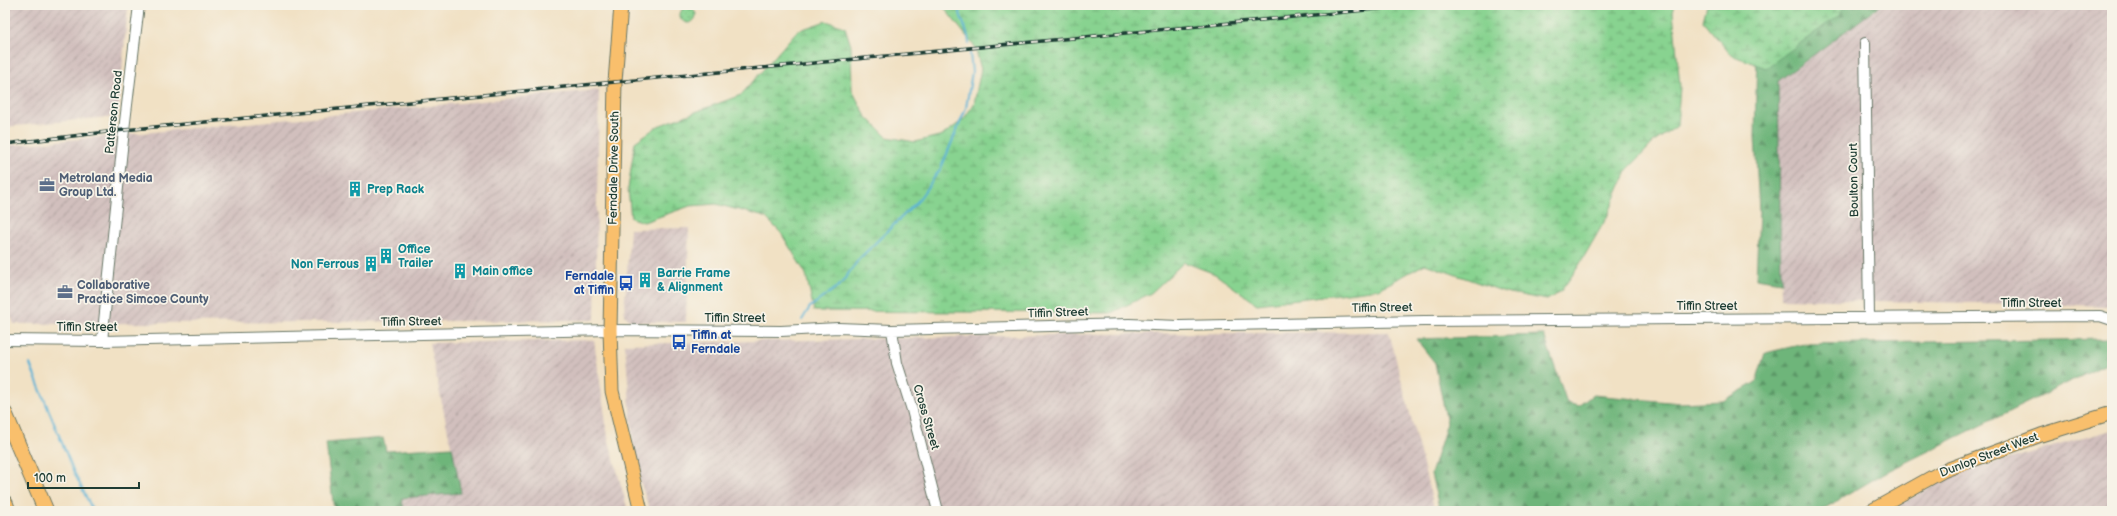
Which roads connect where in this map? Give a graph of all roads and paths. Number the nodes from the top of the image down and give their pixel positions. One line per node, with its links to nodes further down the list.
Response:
1 (139, 5): 9 (street, Patterson Road)
2 (620, 5): 6 (main road, Ferndale Drive South)
3 (1865, 43): 4 (street, Boulton Court)
4 (1869, 317): 5 (street, Tiffin Street); 7 (street, Tiffin Street)
5 (2112, 320)
6 (610, 330): 7 (street, Tiffin Street); 9 (street, Tiffin Street); 15 (main road, Ferndale Drive South)
7 (892, 330): 16 (street, Cross Street)
8 (5, 340): 9 (street, Tiffin Street)
9 (102, 341)
10 (2112, 413): 17 (main road, Dunlop Street West)
11 (5, 414): 14 (highway)
12 (5, 503): 13 (highway)
13 (8, 511)
14 (46, 511)
15 (640, 511)
16 (938, 511)
17 (1871, 511)

